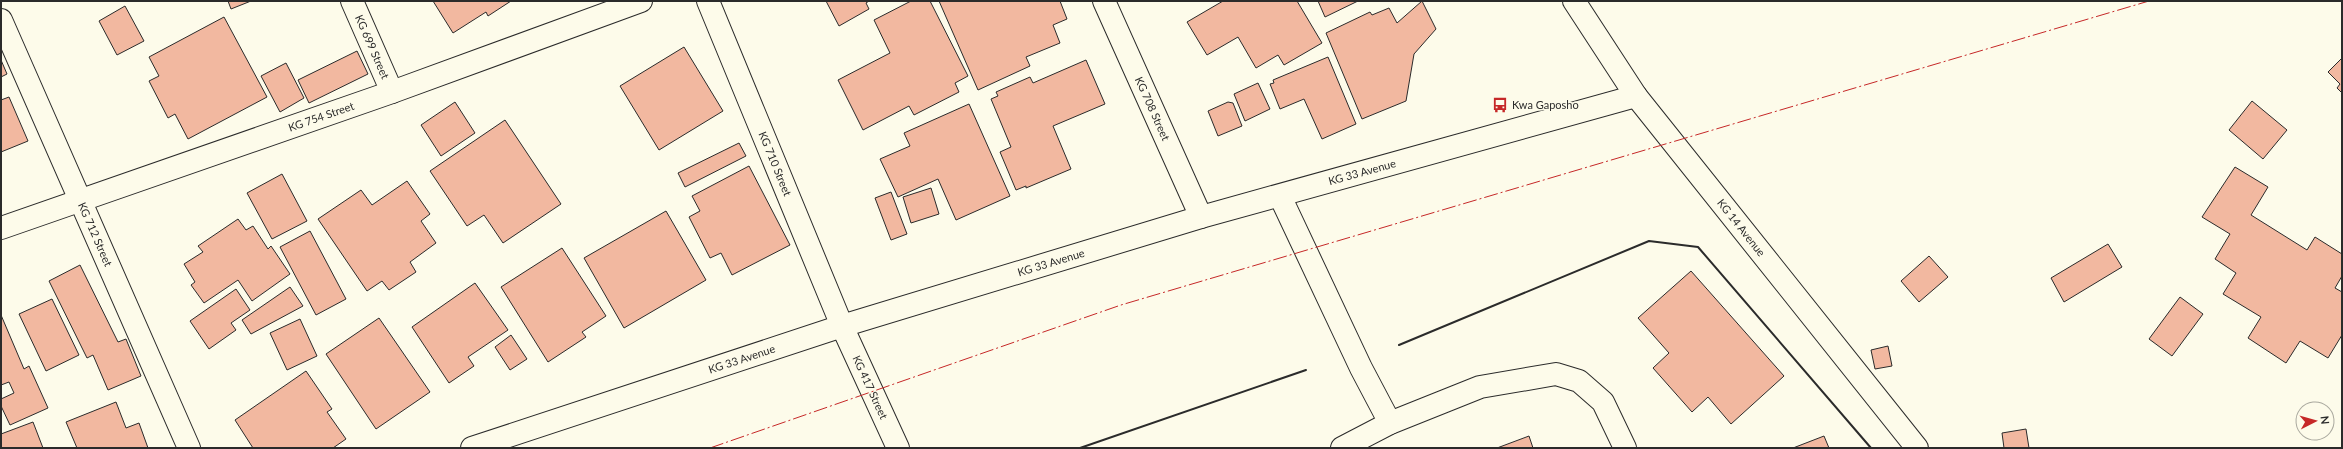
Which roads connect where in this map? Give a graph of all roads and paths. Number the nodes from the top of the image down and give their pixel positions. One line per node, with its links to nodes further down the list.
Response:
1 (352, 1): 7 (street, KG 699 Street)
2 (641, 1): 7 (street, KG 754 Street)
3 (708, 1): 13 (street, KG 710 Street)
4 (1104, 1): 11 (street, KG 708 Street)
5 (1574, 1): 8 (street, KG 14 Avenue)
6 (1, 20): 10 (street, KG 712 Street)
7 (392, 92): 10 (street, KG 754 Street)
8 (1636, 96): 9 (street, KG 33 Avenue); 20 (street, KG 14 Avenue)
9 (1280, 196): 11 (street, KG 33 Avenue); 14 (street)
10 (81, 201): 12 (street, KG 754 Street); 15 (street, KG 712 Street)
11 (1202, 217): 13 (street, KG 33 Avenue)
12 (1, 228)
13 (842, 326): 16 (street, KG 33 Avenue); 17 (street, KG 417 Street)
14 (1390, 423): 18 (street); 19 (street)
15 (189, 448)
16 (472, 448)
17 (898, 448)
18 (1342, 448)
19 (1625, 448)
20 (1917, 448)

